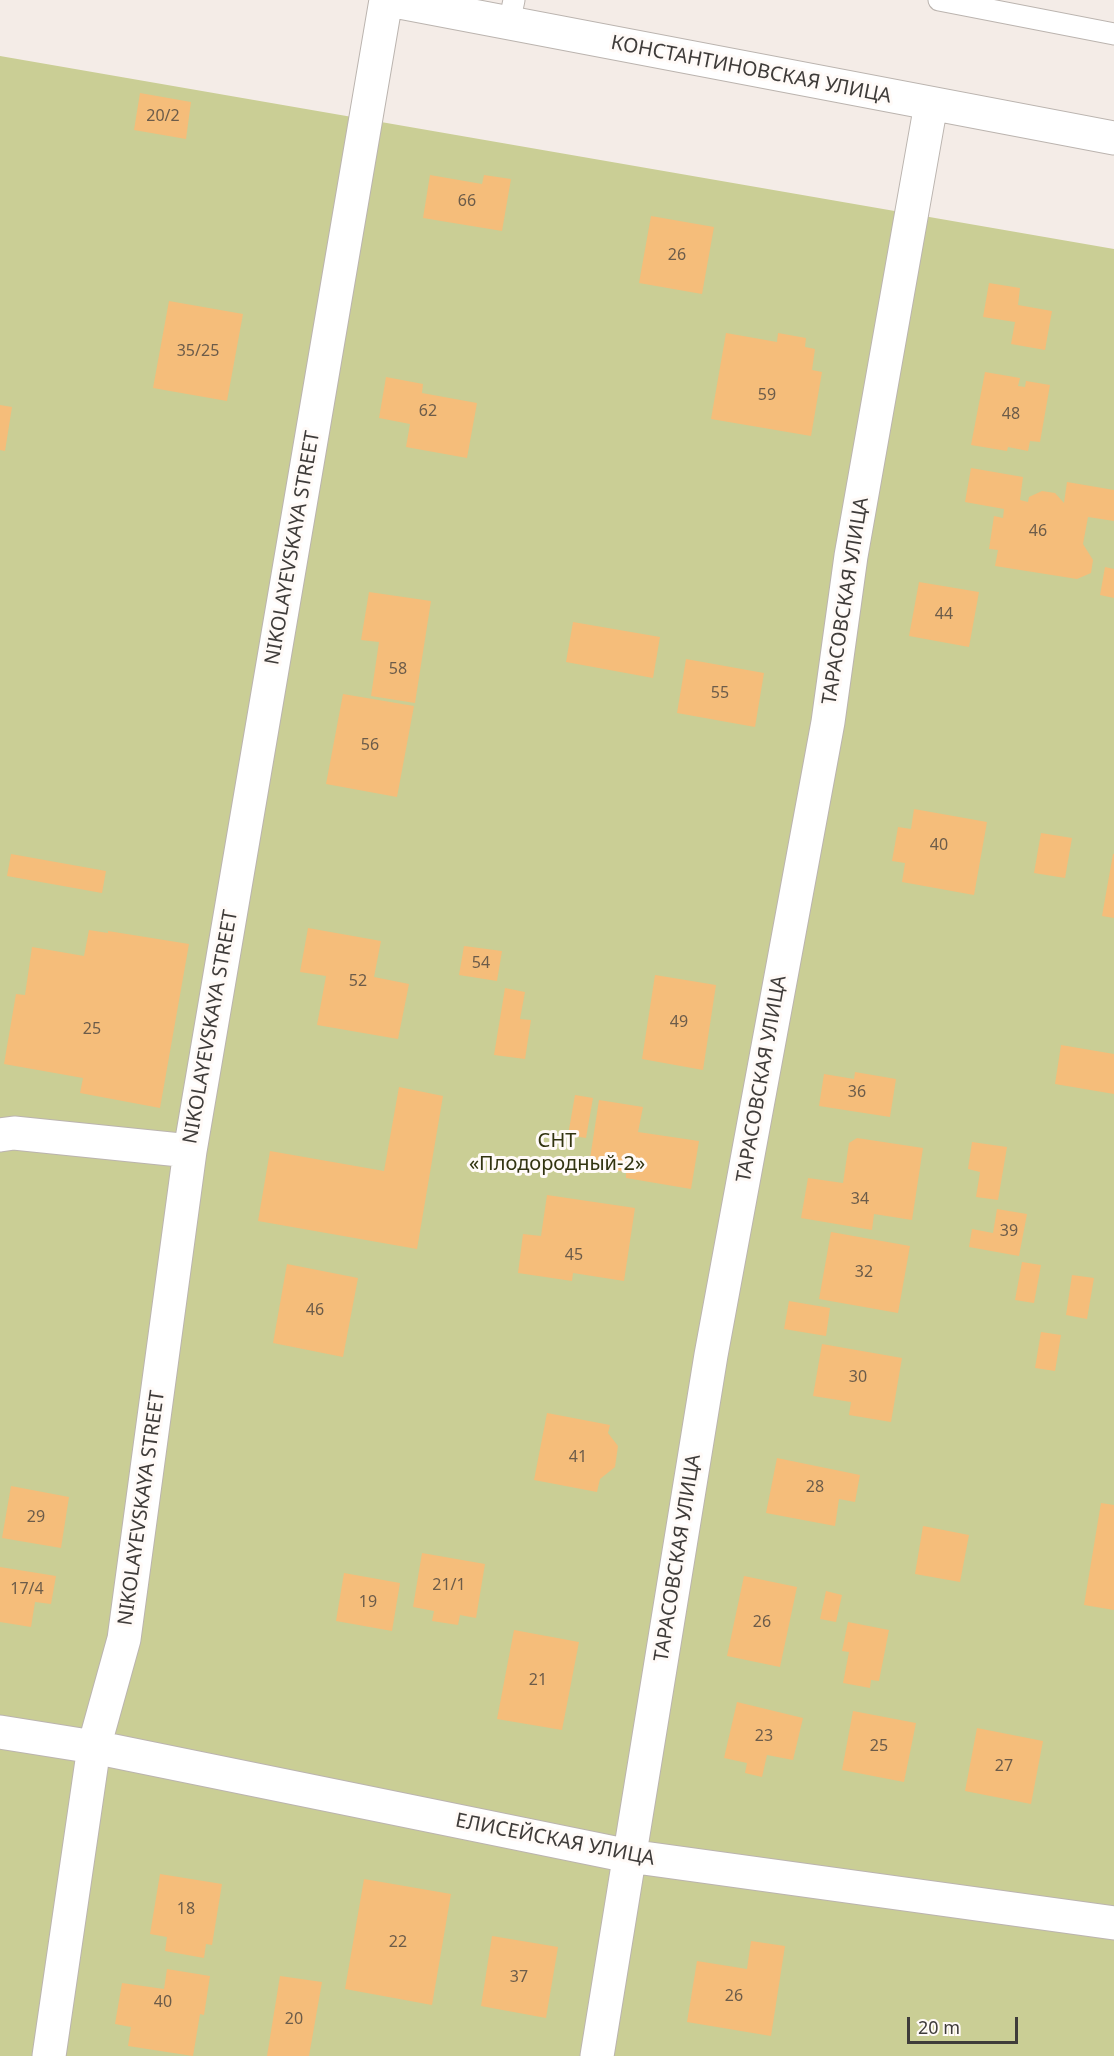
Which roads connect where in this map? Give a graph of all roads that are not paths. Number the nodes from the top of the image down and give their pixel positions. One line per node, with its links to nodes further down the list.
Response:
1 (387, 0): 3 (street, КОНСТАНТИНОВСКАЯ УЛИЦА); 8 (street, NIKOLAYEVSKAYA STREET)
2 (939, 0): 4 (lane)
3 (512, 12): 5 (street, КОНСТАНТИНОВСКАЯ УЛИЦА)
4 (1114, 34)
5 (932, 104): 6 (street, КОНСТАНТИНОВСКАЯ УЛИЦА); 11 (street, ТАРАСОВСКАЯ УЛИЦА)
6 (1114, 138)
7 (0, 1135): 8 (street)
8 (190, 1151): 10 (street, NIKOLAYEVSKAYA STREET)
9 (0, 1732): 10 (street, ЕЛИСЕЙСКАЯ УЛИЦА)
10 (94, 1747): 11 (street, ЕЛИСЕЙСКАЯ УЛИЦА); 13 (street, NIKOLAYEVSKAYA STREET)
11 (629, 1856): 12 (street, ЕЛИСЕЙСКАЯ УЛИЦА); 14 (street, ТАРАСОВСКАЯ УЛИЦА)
12 (1114, 1923)
13 (49, 2056)
14 (597, 2056)

